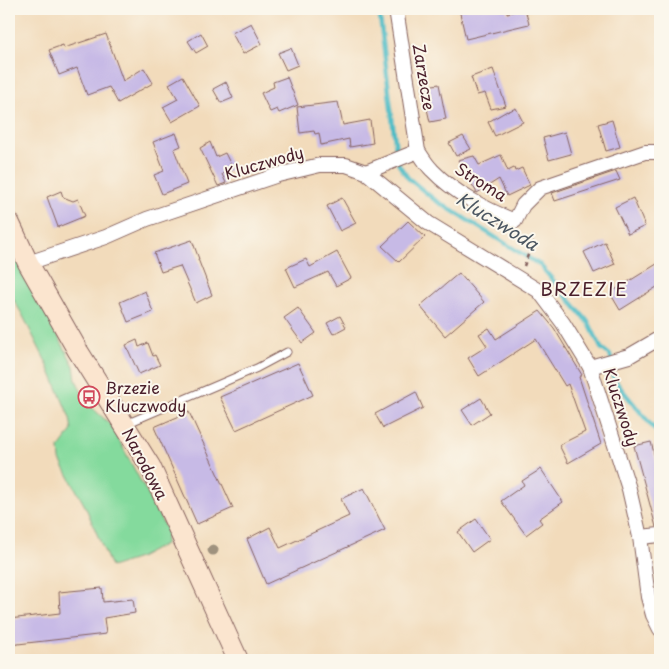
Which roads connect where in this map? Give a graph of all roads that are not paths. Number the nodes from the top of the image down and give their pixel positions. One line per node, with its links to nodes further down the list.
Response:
1 (396, 9): 2 (street, Zarzecze)
2 (413, 152): 3 (street, Stroma); 4 (street)
3 (660, 152)
4 (372, 169): 6 (street, Kluczwody); 9 (street, Kluczwody)
5 (9, 222): 6 (street, Narodowa)
6 (28, 262): 10 (street, Narodowa)
7 (660, 338): 9 (street)
8 (287, 352): 10 (lane)
9 (595, 366): 12 (street, Kluczwody)
10 (124, 424): 14 (street, Narodowa)
11 (660, 535): 12 (street)
12 (640, 537): 13 (street, Kluczwody)
13 (660, 629)
14 (238, 660)

